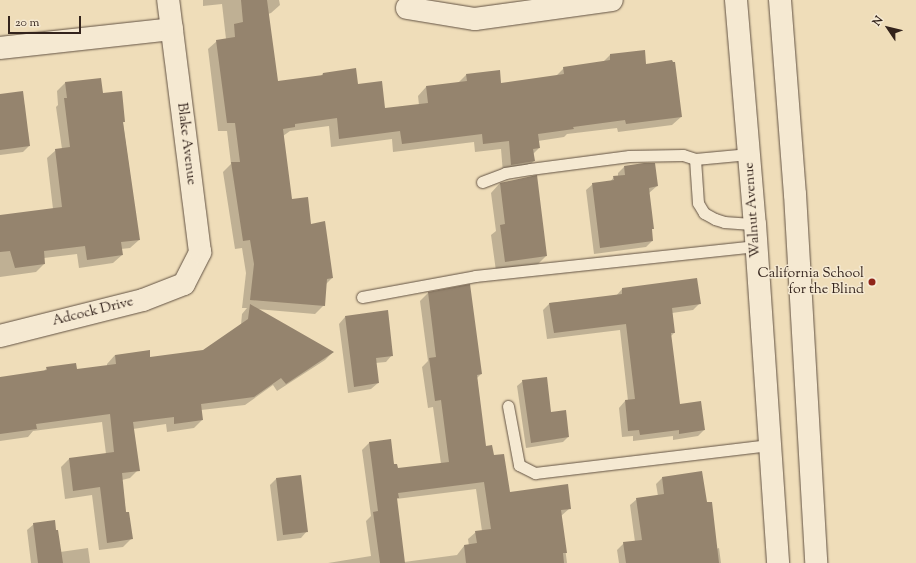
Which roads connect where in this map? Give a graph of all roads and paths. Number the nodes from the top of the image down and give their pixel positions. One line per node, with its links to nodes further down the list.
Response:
1 (168, 0): 6 (main road, Blake Avenue)
2 (612, 0): 5 (main road)
3 (736, 0): 8 (main road, Walnut Avenue)
4 (780, 0): 19 (main road)
5 (407, 8)
6 (172, 29): 7 (main road); 13 (main road, Blake Avenue)
7 (0, 48)
8 (749, 154): 9 (lane); 11 (main road, Walnut Avenue)
9 (695, 159): 10 (lane); 11 (lane)
10 (482, 182)
11 (755, 224): 12 (main road, Walnut Avenue)
12 (756, 246): 14 (lane); 17 (main road, Walnut Avenue)
13 (184, 284): 15 (main road, Adcock Drive)
14 (362, 297)
15 (0, 336)
16 (508, 406): 17 (lane)
17 (771, 445): 18 (main road, Walnut Avenue)
18 (778, 563)
19 (816, 563)

